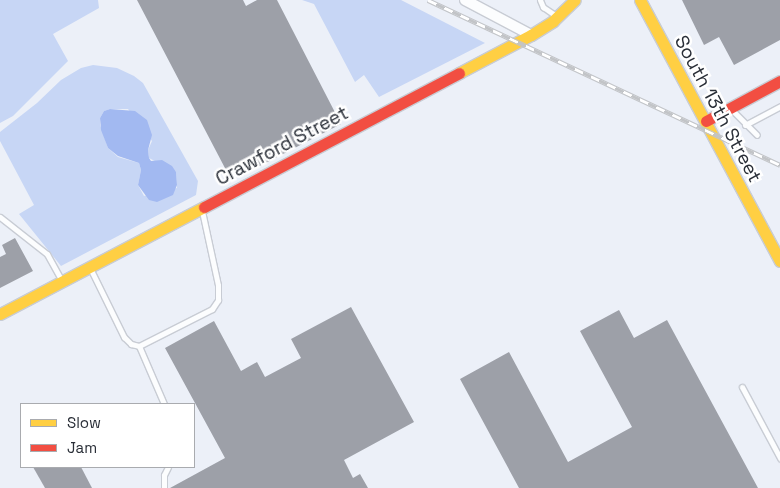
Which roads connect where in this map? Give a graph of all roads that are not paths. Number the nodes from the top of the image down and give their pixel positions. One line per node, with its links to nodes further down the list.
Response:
1 (465, 0): 6 (street)
2 (540, 0): 5 (lane)
3 (575, 0): 5 (street, Crawford Street)
4 (640, 0): 10 (street, South 13th Street)
5 (557, 17): 6 (street, Crawford Street)
6 (532, 35): 13 (street, Crawford Street)
7 (780, 81): 9 (street)
8 (780, 106): 11 (lane)
9 (730, 108): 10 (street); 11 (lane)
10 (706, 121): 15 (street, South 13th Street)
11 (745, 124): 12 (lane)
12 (757, 135)
13 (201, 208): 16 (street, Crawford Street); 19 (lane)
14 (0, 217): 17 (lane)
15 (780, 261)
16 (89, 267): 17 (street, Crawford Street); 19 (lane)
17 (62, 281): 18 (street, Crawford Street)
18 (0, 314)
19 (140, 346): 21 (lane)
20 (742, 388): 22 (lane)
21 (164, 403)
22 (780, 458)
23 (168, 468): 24 (lane)
24 (164, 488)

